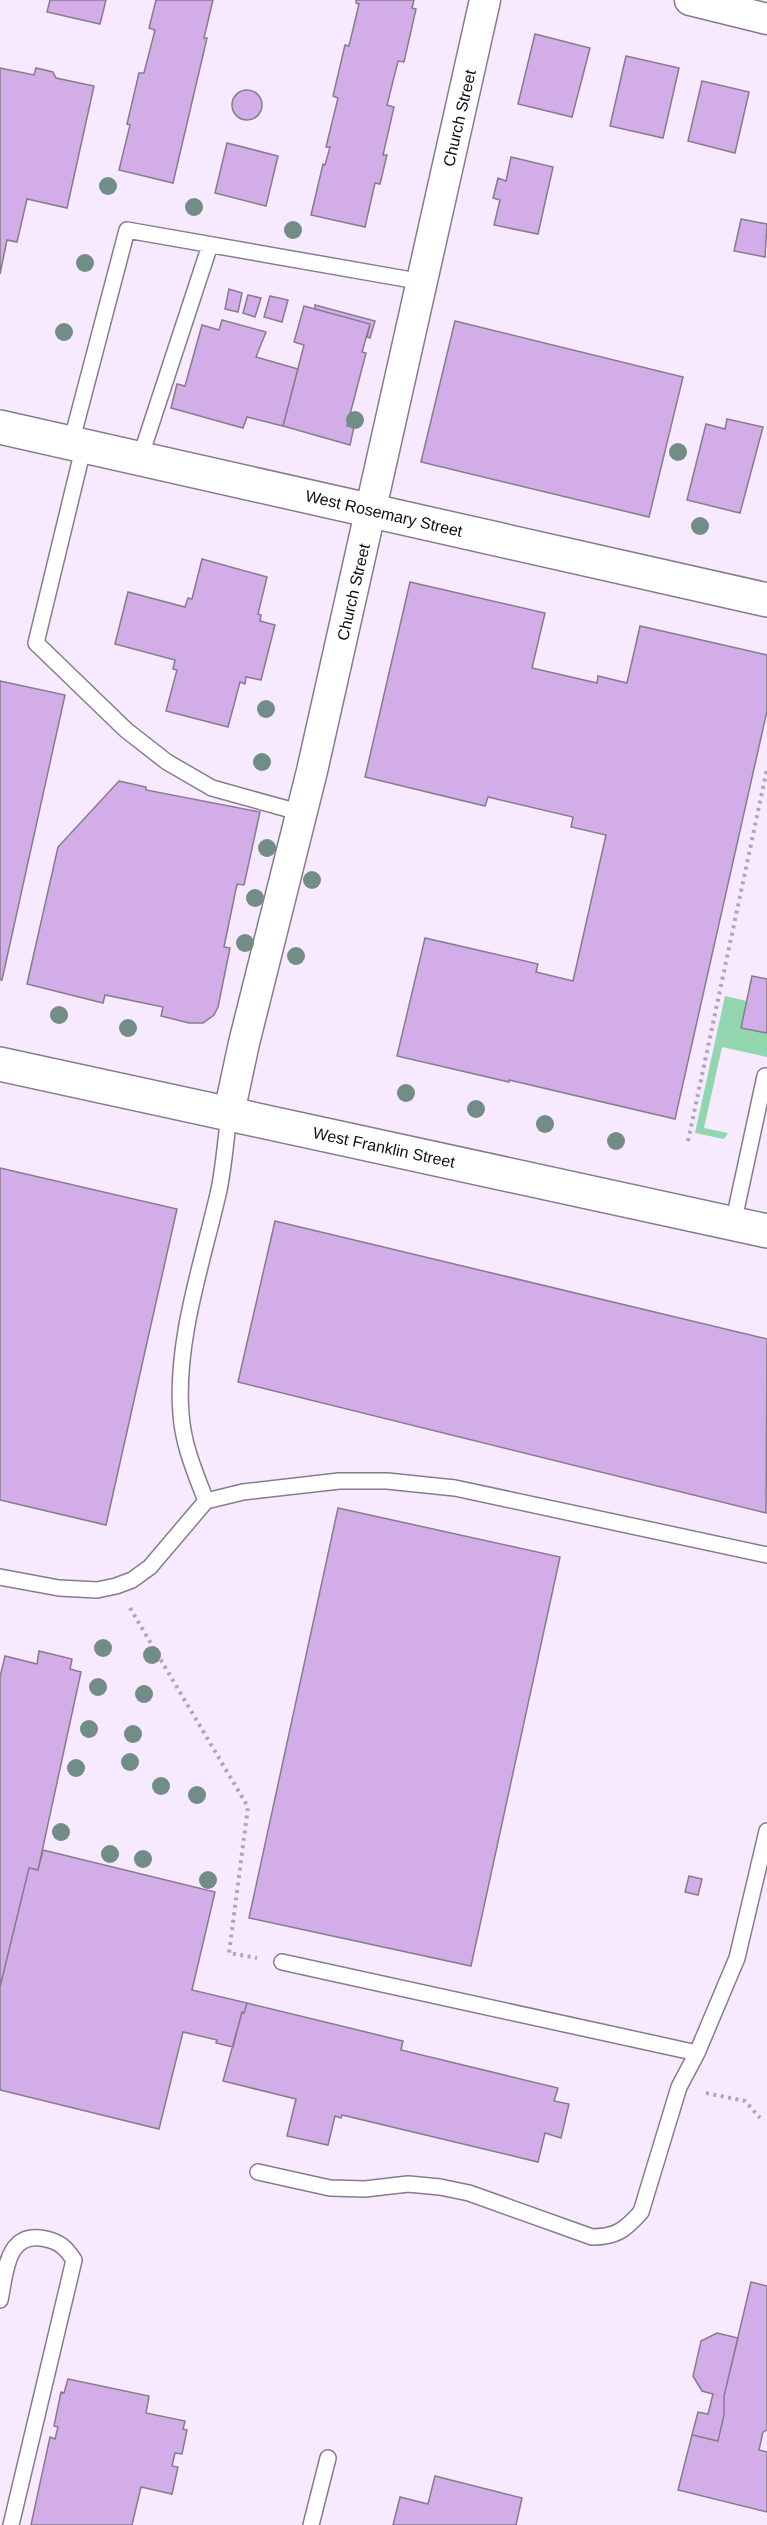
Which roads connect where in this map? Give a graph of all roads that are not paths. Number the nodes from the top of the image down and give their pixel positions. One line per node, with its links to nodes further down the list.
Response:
1 (485, 0): 5 (street, Church Street)
2 (690, 0): 3 (street)
3 (767, 19)
4 (210, 245): 5 (lane); 7 (lane); 8 (lane)
5 (423, 282): 9 (street, Church Street)
6 (0, 427): 7 (main road, West Rosemary Street)
7 (77, 444): 8 (main road, West Rosemary Street); 11 (lane)
8 (140, 458): 9 (main road, West Rosemary Street)
9 (372, 510): 10 (main road, West Rosemary Street); 11 (street, Church Street)
10 (767, 600)
11 (302, 813): 14 (street, Church Street)
12 (0, 1064): 14 (main road, West Franklin Street)
13 (767, 1077): 15 (lane)
14 (229, 1113): 15 (main road, West Franklin Street); 17 (lane)
15 (733, 1224): 16 (main road, West Franklin Street)
16 (767, 1231)
17 (206, 1501): 18 (lane); 19 (lane)
18 (767, 1556)
19 (0, 1577)
20 (767, 1831): 22 (lane)
21 (282, 1962): 22 (lane)
22 (697, 2053): 23 (lane)
23 (258, 2172)
24 (0, 2300): 26 (lane)
25 (328, 2458): 27 (lane)
26 (11, 2525)
27 (311, 2525)

